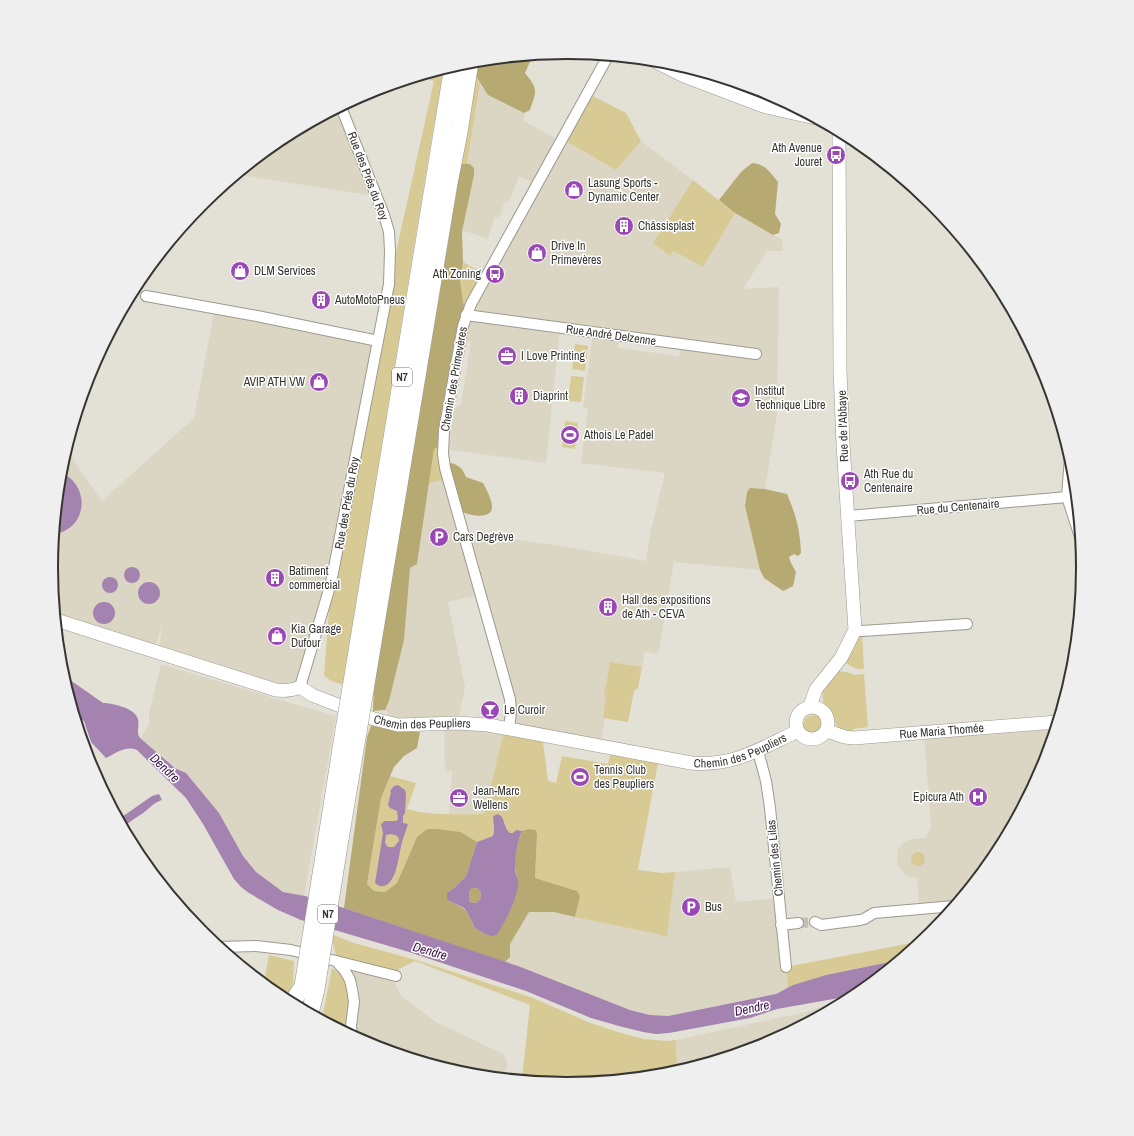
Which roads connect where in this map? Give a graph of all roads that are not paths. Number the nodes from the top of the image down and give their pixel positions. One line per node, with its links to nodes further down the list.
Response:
1 (605, 60): 9 (street, Chemin des Primevères)
2 (469, 69): 20 (highway, N7)
3 (673, 70): 6 (street)
4 (452, 72): 20 (highway, N7)
5 (343, 111): 10 (street, Rue des Prés du Roy)
6 (798, 114)
7 (839, 138): 14 (street, Rue de l'Abbaye)
8 (146, 296): 10 (street)
9 (466, 315): 11 (street, Rue André Delzenne); 23 (street, Chemin des Primevères)
10 (378, 341): 19 (street, Rue des Prés du Roy)
11 (756, 354)
12 (1068, 481): 13 (street)
13 (1067, 497): 14 (street, Rue du Centenaire); 15 (street)
14 (848, 516): 18 (street, Rue de l'Abbaye)
15 (1073, 516)
16 (61, 622): 19 (street)
17 (967, 624): 18 (street)
18 (855, 630): 21 (street)
19 (300, 686): 23 (street, Chemin des Peupliers)
20 (358, 689): 35 (highway, N7, bridge)
21 (810, 706): 24 (street); 25 (street)
22 (1052, 722): 25 (street, Rue Maria Thomée)
23 (509, 728): 26 (street, Chemin des Peupliers)
24 (798, 731): 25 (street); 26 (street, Chemin des Peupliers)
25 (827, 731)
26 (758, 751): 30 (street, Chemin des Lilas)
27 (948, 907): 28 (street)
28 (815, 922)
29 (798, 923): 30 (street)
30 (782, 925): 33 (street, Chemin des Lilas)
31 (227, 947): 32 (street)
32 (336, 961): 34 (street); 38 (street)
33 (786, 967)
34 (396, 976)
35 (309, 988): 36 (highway); 37 (highway, N7)
36 (296, 999)
37 (309, 1007)
38 (351, 1029)

